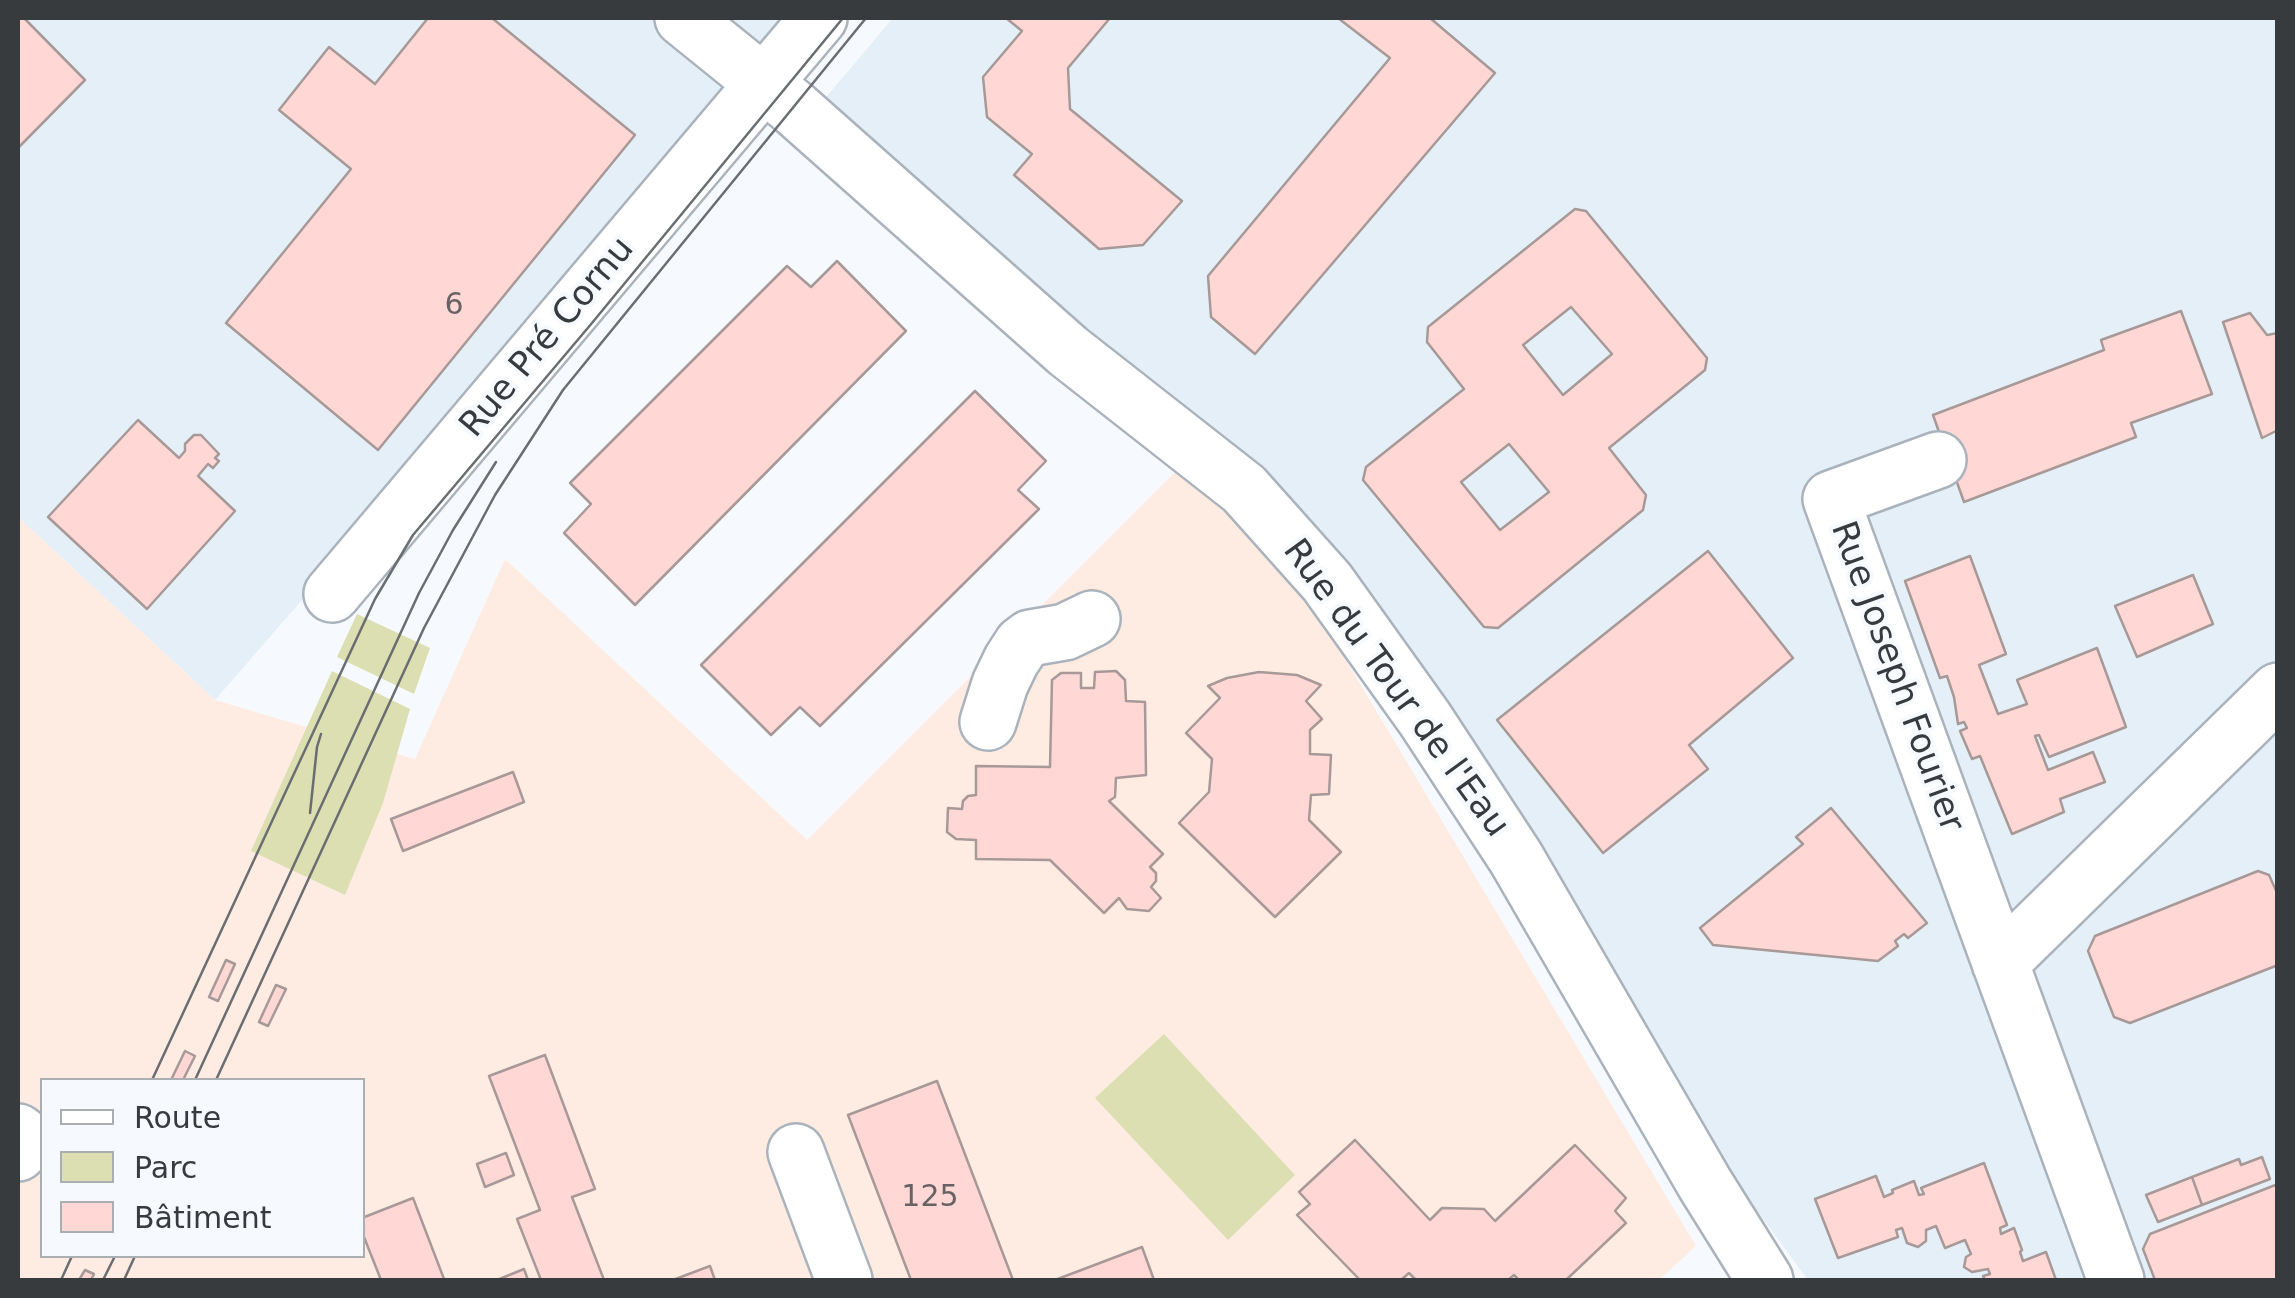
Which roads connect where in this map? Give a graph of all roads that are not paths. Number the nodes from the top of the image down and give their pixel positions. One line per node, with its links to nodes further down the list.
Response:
1 (683, 18): 3 (street, Rue du Tour de l'Eau)
2 (819, 18): 3 (street, Rue Pré Cornu)
3 (764, 84): 5 (street, Rue Pré Cornu); 14 (street, Rue du Tour de l'Eau)
4 (1938, 460): 9 (street, Rue Joseph Fourier)
5 (332, 594)
6 (1092, 619): 8 (street)
7 (2278, 691): 9 (street)
8 (988, 722)
9 (2000, 963): 15 (street, Rue Joseph Fourier)
10 (18, 1132): 12 (street)
11 (796, 1152): 13 (street)
12 (18, 1153)
13 (844, 1280)
14 (1765, 1280)
15 (2116, 1280)

